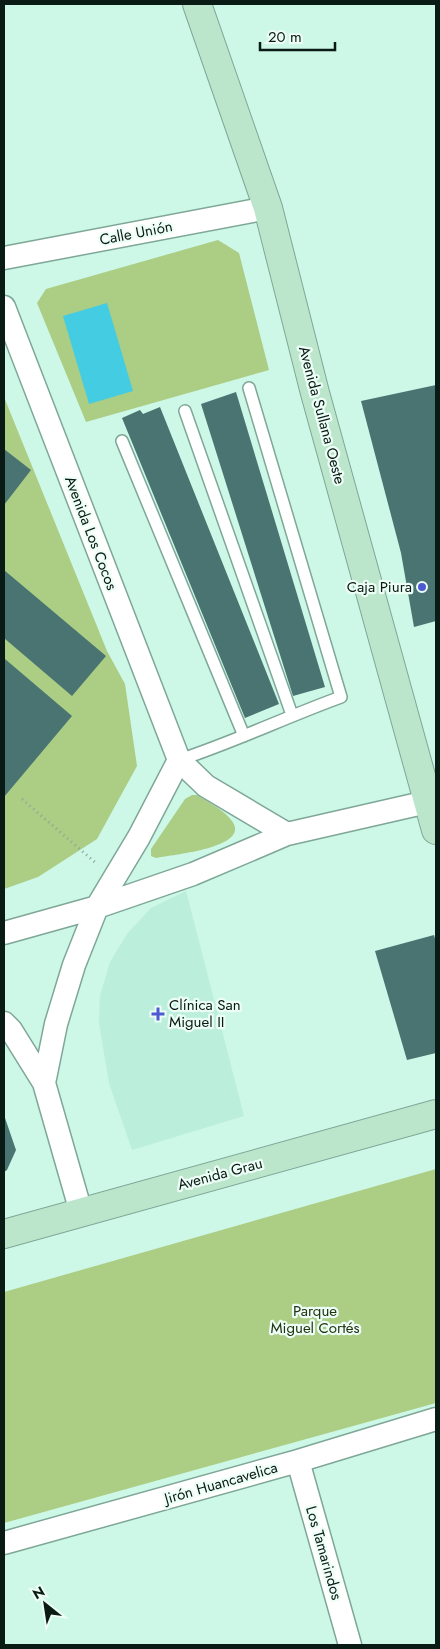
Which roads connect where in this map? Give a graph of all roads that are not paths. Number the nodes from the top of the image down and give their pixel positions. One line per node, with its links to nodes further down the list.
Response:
1 (197, 4): 2 (street, Avenida Sullana Oeste)
2 (268, 208): 3 (street, Calle Unión); 11 (street, Avenida Sullana Oeste)
3 (4, 258)
4 (4, 307): 10 (street, Avenida Los Cocos)
5 (249, 388): 8 (lane)
6 (185, 411): 8 (lane)
7 (122, 441): 9 (lane)
8 (292, 715): 9 (lane)
9 (244, 736): 10 (lane)
10 (179, 760): 13 (street, Avenida Los Cocos); 14 (street)
11 (432, 801): 12 (street, Avenida Sullana Oeste); 13 (street)
12 (436, 830)
13 (287, 834): 14 (street)
14 (97, 907): 15 (street); 17 (street)
15 (4, 933)
16 (4, 1023): 17 (street)
17 (44, 1084): 19 (street)
18 (436, 1114): 19 (street, Avenida Grau)
19 (81, 1212): 20 (street, Avenida Grau)
20 (4, 1234)
21 (436, 1419): 22 (street, Jirón Huancavelica)
22 (298, 1461): 23 (street, Jirón Huancavelica); 24 (street, Los Tamarindos)
23 (4, 1543)
24 (350, 1645)

